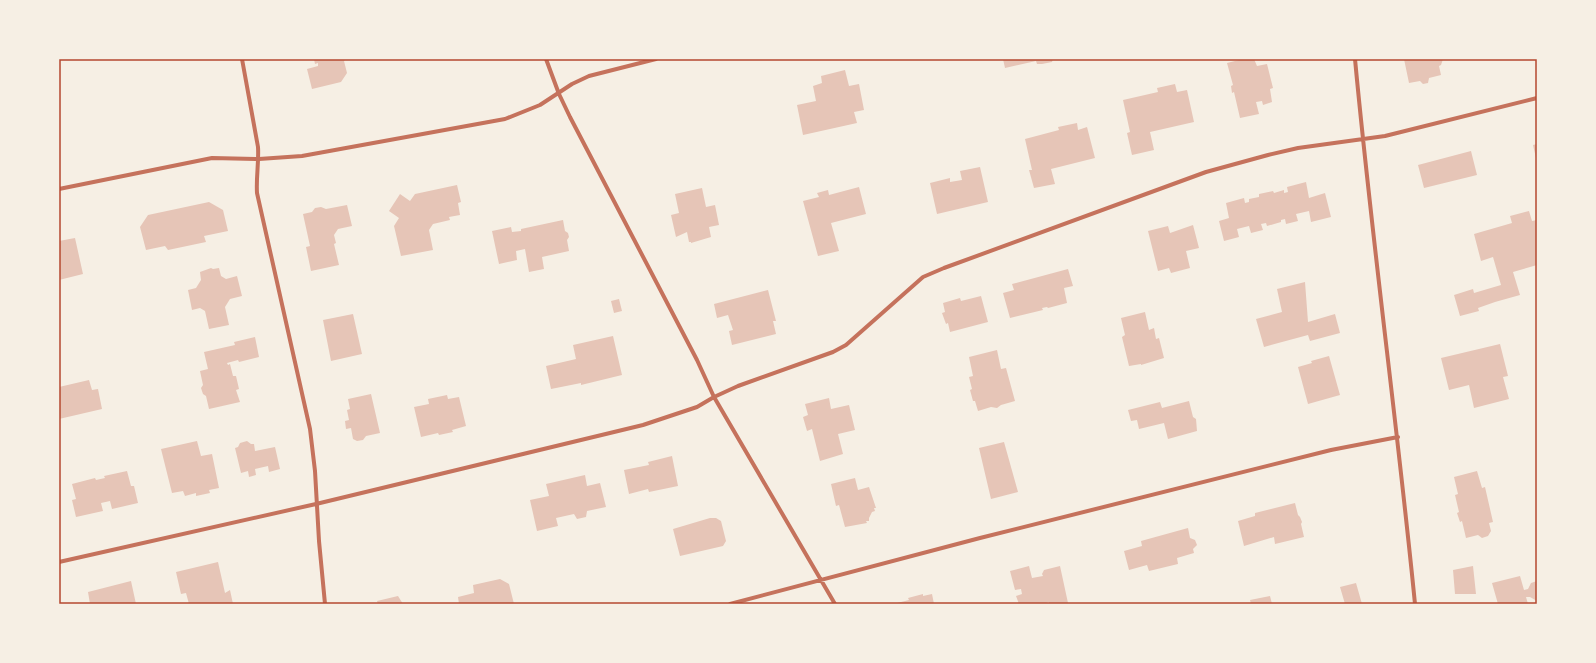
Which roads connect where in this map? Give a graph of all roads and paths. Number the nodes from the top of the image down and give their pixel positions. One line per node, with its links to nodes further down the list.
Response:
1 (242, 59): 8 (street)
2 (546, 59): 5 (street)
3 (656, 59): 5 (street)
4 (1355, 59): 7 (street)
5 (559, 94): 8 (street); 10 (street)
6 (1537, 98): 7 (street)
7 (1363, 139): 10 (street); 11 (street)
8 (259, 159): 9 (street); 12 (street)
9 (59, 190)
10 (714, 397): 12 (street); 14 (street)
11 (1398, 437): 14 (street); 18 (street)
12 (316, 504): 13 (street); 15 (street)
13 (59, 562)
14 (821, 580): 16 (street); 17 (street)
15 (325, 604)
16 (730, 604)
17 (835, 604)
18 (1415, 604)

